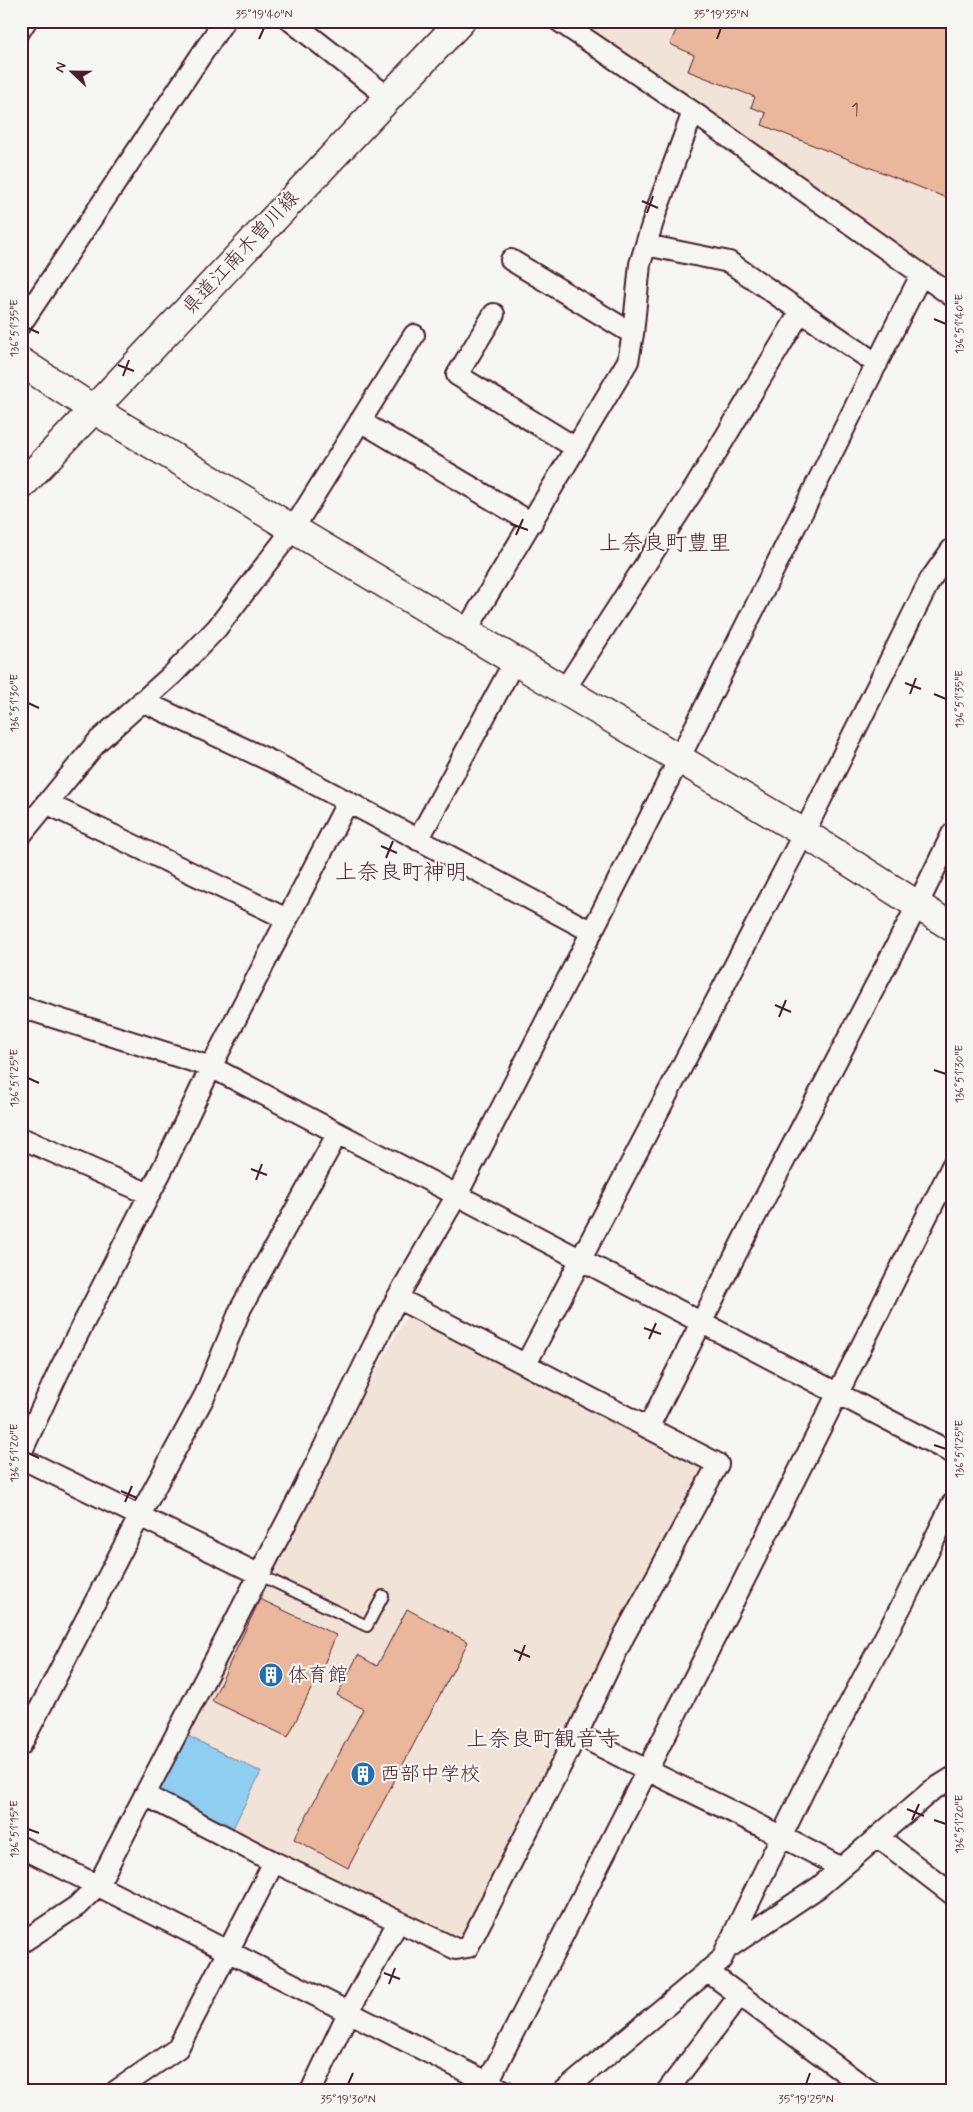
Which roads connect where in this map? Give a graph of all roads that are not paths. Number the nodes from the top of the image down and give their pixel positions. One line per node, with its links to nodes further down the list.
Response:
1 (26, 21): 6 (street)
2 (224, 21): 15 (street)
3 (290, 21): 7 (street)
4 (461, 21): 7 (street, 県道江南木曽川線)
5 (558, 21): 8 (street)
6 (21, 29)
7 (388, 97): 20 (street, 県道江南木曽川線)
8 (693, 112): 9 (street); 11 (street)
9 (646, 245): 13 (street); 16 (street)
10 (511, 260): 16 (street)
11 (921, 275): 12 (street); 19 (street)
12 (952, 296)
13 (800, 311): 19 (street); 29 (street)
14 (494, 314): 22 (street)
15 (21, 324)
16 (633, 334): 22 (street)
17 (414, 335): 21 (street)
18 (21, 362): 20 (street)
19 (877, 364): 31 (street)
20 (94, 409): 23 (street, 県道江南木曽川線); 25 (street)
21 (360, 421): 24 (street); 25 (street)
22 (576, 448): 24 (street)
23 (21, 486)
24 (532, 523): 27 (street)
25 (293, 529): 27 (street); 30 (street)
26 (952, 550): 34 (street)
27 (466, 631): 28 (street)
28 (514, 662): 29 (street); 37 (street)
29 (565, 689): 31 (street)
30 (142, 702): 32 (street); 33 (street)
31 (680, 758): 34 (street); 41 (street)
32 (46, 803): 36 (street); 39 (street)
33 (346, 803): 37 (street); 39 (street)
34 (804, 833): 38 (street); 49 (street)
35 (952, 834): 38 (street)
36 (21, 835)
37 (418, 840): 41 (street)
38 (918, 904): 40 (street); 51 (street)
39 (287, 919): 43 (street)
40 (952, 926)
41 (592, 932): 48 (street)
42 (21, 1007): 43 (street)
43 (211, 1067): 44 (street); 47 (street)
44 (338, 1133): 48 (street); 59 (street)
45 (21, 1138): 47 (street)
46 (952, 1166): 53 (street)
47 (149, 1194): 55 (street)
48 (457, 1195): 49 (street); 50 (street)
49 (581, 1259): 51 (street); 52 (street)
50 (397, 1298): 52 (street); 60 (street)
51 (701, 1322): 53 (street); 54 (street)
52 (526, 1364): 54 (street)
53 (837, 1393): 56 (street); 64 (street)
54 (648, 1428): 62 (street)
55 (21, 1453)
56 (952, 1453)
57 (21, 1458): 59 (street)
58 (952, 1504): 67 (street)
59 (139, 1517): 60 (street); 63 (street)
60 (260, 1575): 61 (lane); 66 (street)
61 (383, 1596)
62 (578, 1734): 64 (street); 74 (street)
63 (21, 1745)
64 (646, 1772): 67 (street); 81 (street)
65 (952, 1778): 68 (street)
66 (145, 1795): 70 (street); 72 (street)
67 (782, 1835): 71 (street); 76 (street)
68 (878, 1837): 71 (street); 73 (street)
69 (21, 1847): 72 (street)
70 (274, 1862): 74 (street); 77 (street)
71 (841, 1868): 76 (street)
72 (98, 1885): 75 (street); 77 (street)
73 (952, 1894)
74 (398, 1922): 80 (street)
75 (21, 1943)
76 (726, 1949): 78 (street)
77 (229, 1950): 80 (street); 82 (street)
78 (707, 1971): 79 (street); 84 (street)
79 (740, 1995): 85 (street); 86 (street)
80 (349, 2011): 81 (street); 83 (street)
81 (497, 2086)
82 (116, 2091)
83 (310, 2091)
84 (564, 2091)
85 (667, 2091)
86 (870, 2091)

